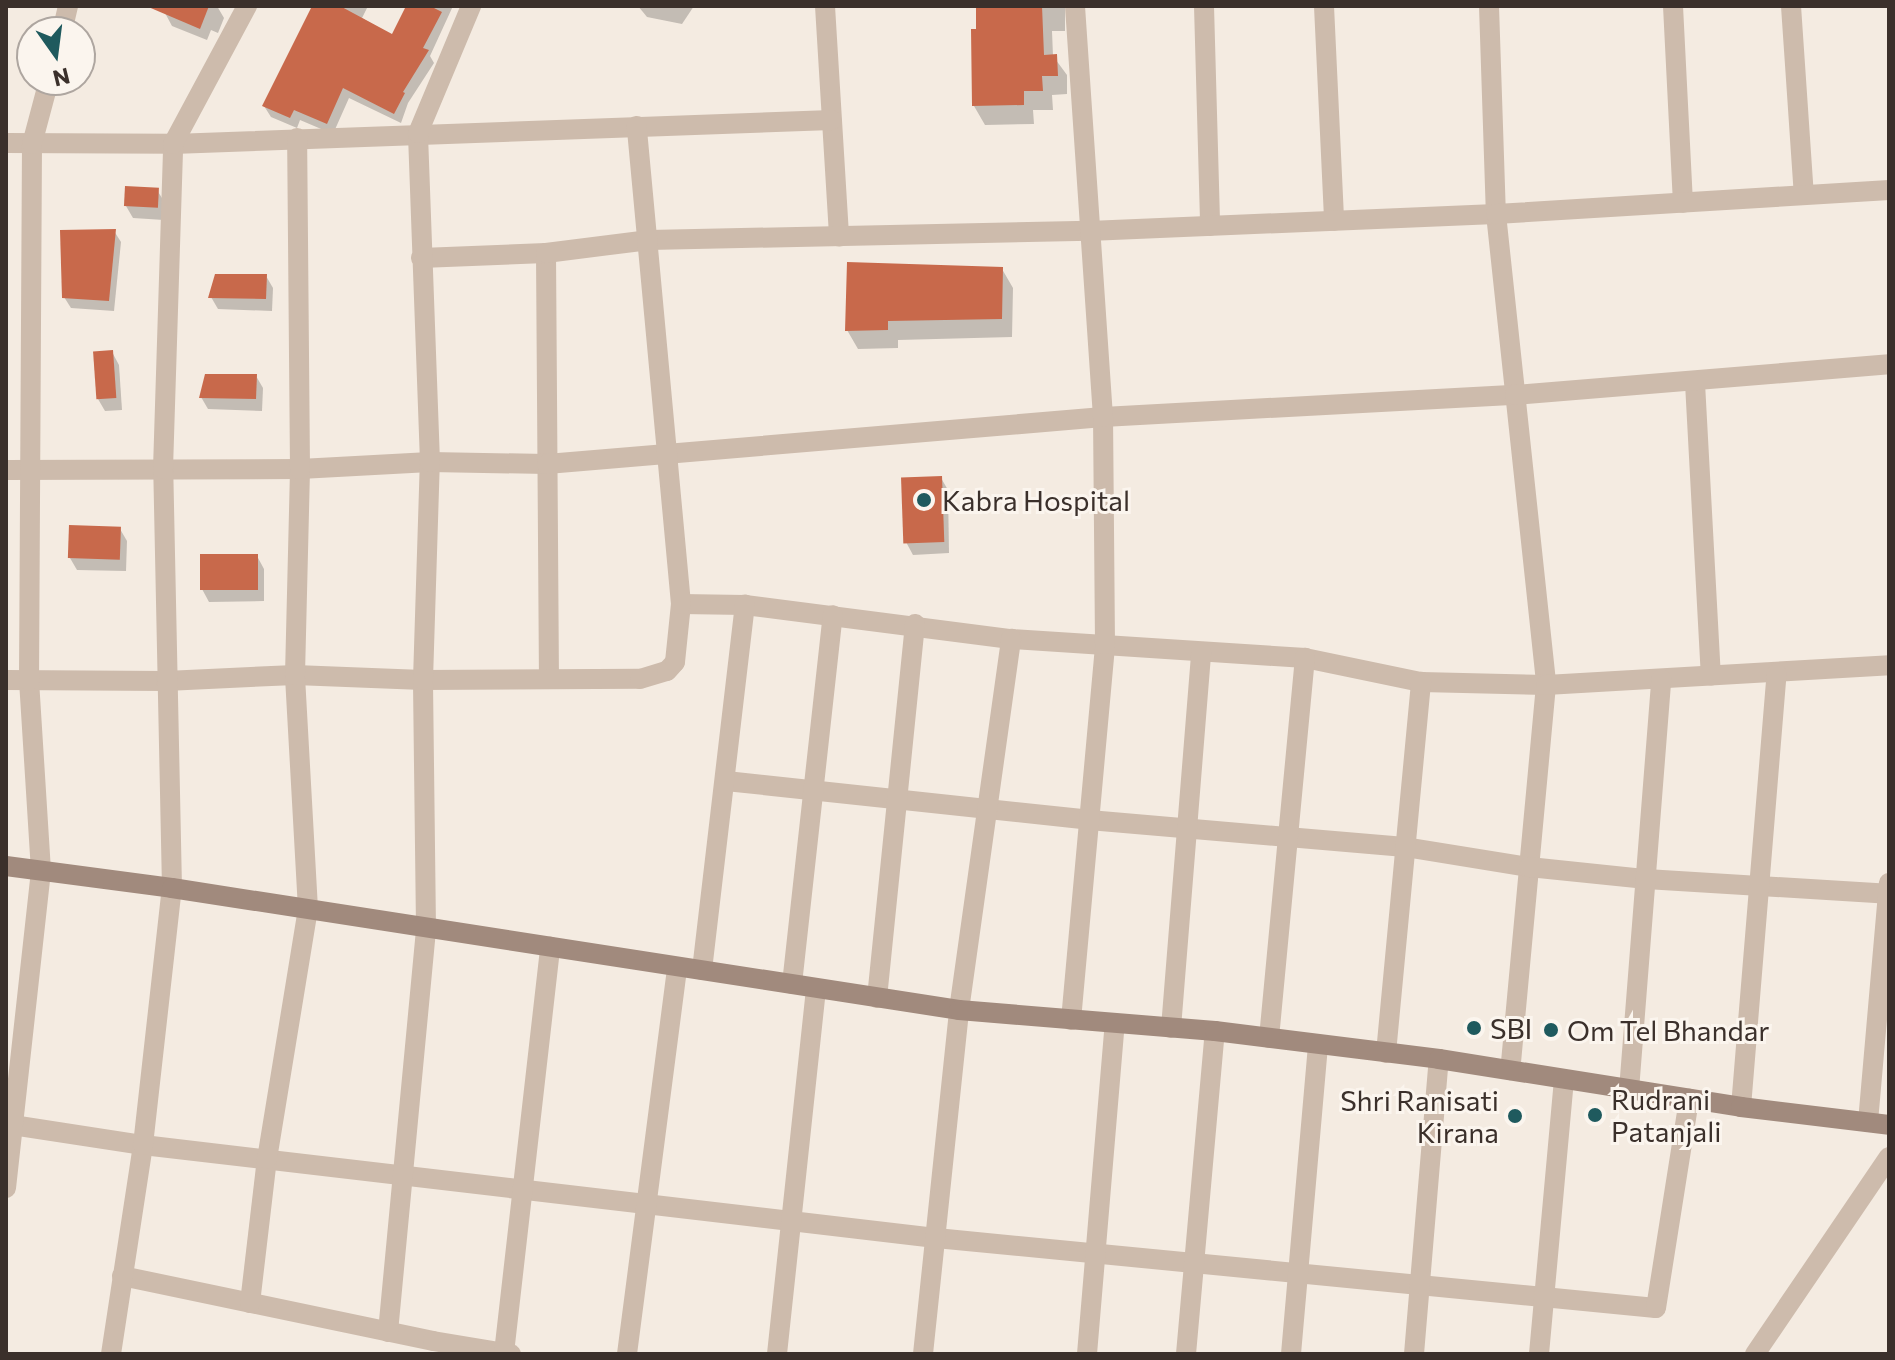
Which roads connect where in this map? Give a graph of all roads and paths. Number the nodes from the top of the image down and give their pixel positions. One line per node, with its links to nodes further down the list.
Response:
1 (247, 6): 17 (street)
2 (471, 6): 13 (street)
3 (825, 6): 11 (street)
4 (1075, 6): 24 (street)
5 (1204, 6): 23 (street)
6 (1324, 6): 22 (street)
7 (1489, 6): 21 (street)
8 (1673, 6): 20 (street)
9 (1791, 6): 19 (street)
10 (45, 96): 16 (street)
11 (832, 120): 12 (street); 25 (street)
12 (637, 126): 13 (street); 26 (street)
13 (418, 133): 14 (street); 28 (street)
14 (297, 138): 17 (street); 38 (street)
15 (6, 143): 16 (street)
16 (32, 144): 17 (street); 36 (street)
17 (173, 144): 37 (street)
18 (1889, 190): 19 (street)
19 (1804, 195): 20 (street)
20 (1683, 203): 21 (street)
21 (1496, 214): 22 (street); 31 (street)
22 (1334, 221): 23 (street)
23 (1210, 226): 24 (street)
24 (1089, 231): 25 (street); 32 (street)
25 (839, 237): 26 (street)
26 (649, 240): 27 (street); 33 (street)
27 (546, 253): 28 (street); 35 (street)
28 (421, 258): 34 (street)
29 (1889, 364): 30 (street)
30 (1695, 383): 31 (street); 51 (street)
31 (1515, 395): 32 (street); 59 (street)
32 (1103, 417): 33 (street); 45 (street)
33 (665, 455): 35 (street); 40 (street)
34 (430, 462): 35 (street); 38 (street); 55 (street)
35 (547, 464): 52 (street)
36 (33, 469): 37 (street); 39 (street); 56 (street)
37 (163, 469): 38 (street); 57 (street)
38 (300, 469): 50 (street)
39 (6, 470)
40 (681, 604): 41 (street); 52 (street)
41 (745, 605): 42 (street); 60 (street)
42 (833, 615): 43 (street); 61 (street)
43 (915, 624): 44 (street); 62 (street)
44 (1011, 639): 45 (street); 63 (street)
45 (1105, 644): 46 (street); 64 (street)
46 (1201, 652): 47 (street); 65 (street)
47 (1305, 658): 58 (street); 66 (street)
48 (1889, 665): 49 (street)
49 (1777, 673): 51 (street); 74 (street)
50 (295, 675): 55 (street); 57 (street); 76 (street)
51 (1711, 676): 53 (street)
52 (549, 679): 55 (street)
53 (1661, 679): 59 (street); 71 (street)
54 (6, 680): 56 (street)
55 (423, 680): 77 (street)
56 (29, 681): 57 (street); 70 (street)
57 (166, 681): 73 (street)
58 (1421, 682): 59 (street); 67 (street)
59 (1546, 685): 69 (street)
60 (726, 781): 61 (street); 80 (street)
61 (814, 788): 62 (street); 81 (street)
62 (898, 799): 63 (street); 83 (street)
63 (987, 810): 64 (street); 84 (street)
64 (1089, 820): 65 (street); 85 (street)
65 (1187, 829): 66 (street); 87 (street)
66 (1288, 839): 67 (street); 89 (street)
67 (1405, 847): 69 (street); 91 (street)
68 (6, 866): 70 (main road)
69 (1529, 867): 71 (street); 93 (street)
70 (41, 871): 73 (main road); 99 (street)
71 (1646, 879): 74 (street); 95 (street)
72 (1889, 882): 75 (street)
73 (172, 888): 76 (main road); 100 (street)
74 (1759, 888): 75 (street); 97 (street)
75 (1888, 904): 98 (street)
76 (308, 909): 77 (main road); 102 (street)
77 (426, 928): 78 (main road); 103 (street)
78 (550, 947): 79 (main road); 105 (street)
79 (677, 967): 80 (main road); 106 (street)
80 (702, 970): 81 (main road)
81 (792, 984): 82 (main road)
82 (816, 988): 83 (main road); 107 (street)
83 (877, 998): 84 (main road)
84 (959, 1010): 85 (main road); 108 (street)
85 (1071, 1020): 86 (main road)
86 (1115, 1024): 87 (main road); 109 (street)
87 (1171, 1028): 88 (main road)
88 (1215, 1031): 89 (main road); 110 (street)
89 (1269, 1038): 90 (main road)
90 (1318, 1044): 91 (main road); 111 (street)
91 (1386, 1053): 92 (main road)
92 (1439, 1059): 93 (main road); 113 (street)
93 (1510, 1070): 94 (main road)
94 (1564, 1079): 95 (main road); 114 (street)
95 (1629, 1090): 96 (main road)
96 (1689, 1099): 97 (main road); 114 (street)
97 (1741, 1107): 98 (main road)
98 (1879, 1123)
99 (10, 1125): 100 (street); 104 (street)
100 (143, 1145): 102 (street); 112 (street)
101 (1889, 1157): 129 (street)
102 (267, 1159): 103 (street); 115 (street)
103 (401, 1175): 105 (street); 116 (street)
104 (6, 1188)
105 (523, 1189): 106 (street); 118 (street)
106 (645, 1203): 107 (street); 121 (street)
107 (791, 1221): 108 (street); 122 (street)
108 (936, 1238): 109 (street); 123 (street)
109 (1095, 1254): 110 (street); 124 (street)
110 (1194, 1264): 111 (street); 125 (street)
111 (1298, 1272): 113 (street); 126 (street)
112 (122, 1276): 115 (street); 119 (street)
113 (1420, 1284): 114 (street); 127 (street)
114 (1544, 1297): 128 (street)
115 (250, 1303): 116 (street)
116 (388, 1332): 117 (street)
117 (432, 1348): 118 (street)
118 (504, 1353): 120 (street)
119 (111, 1354)
120 (511, 1354)
121 (627, 1354)
122 (777, 1354)
123 (923, 1354)
124 (1087, 1354)
125 (1186, 1354)
126 (1291, 1354)
127 (1414, 1354)
128 (1539, 1354)
129 (1755, 1354)

